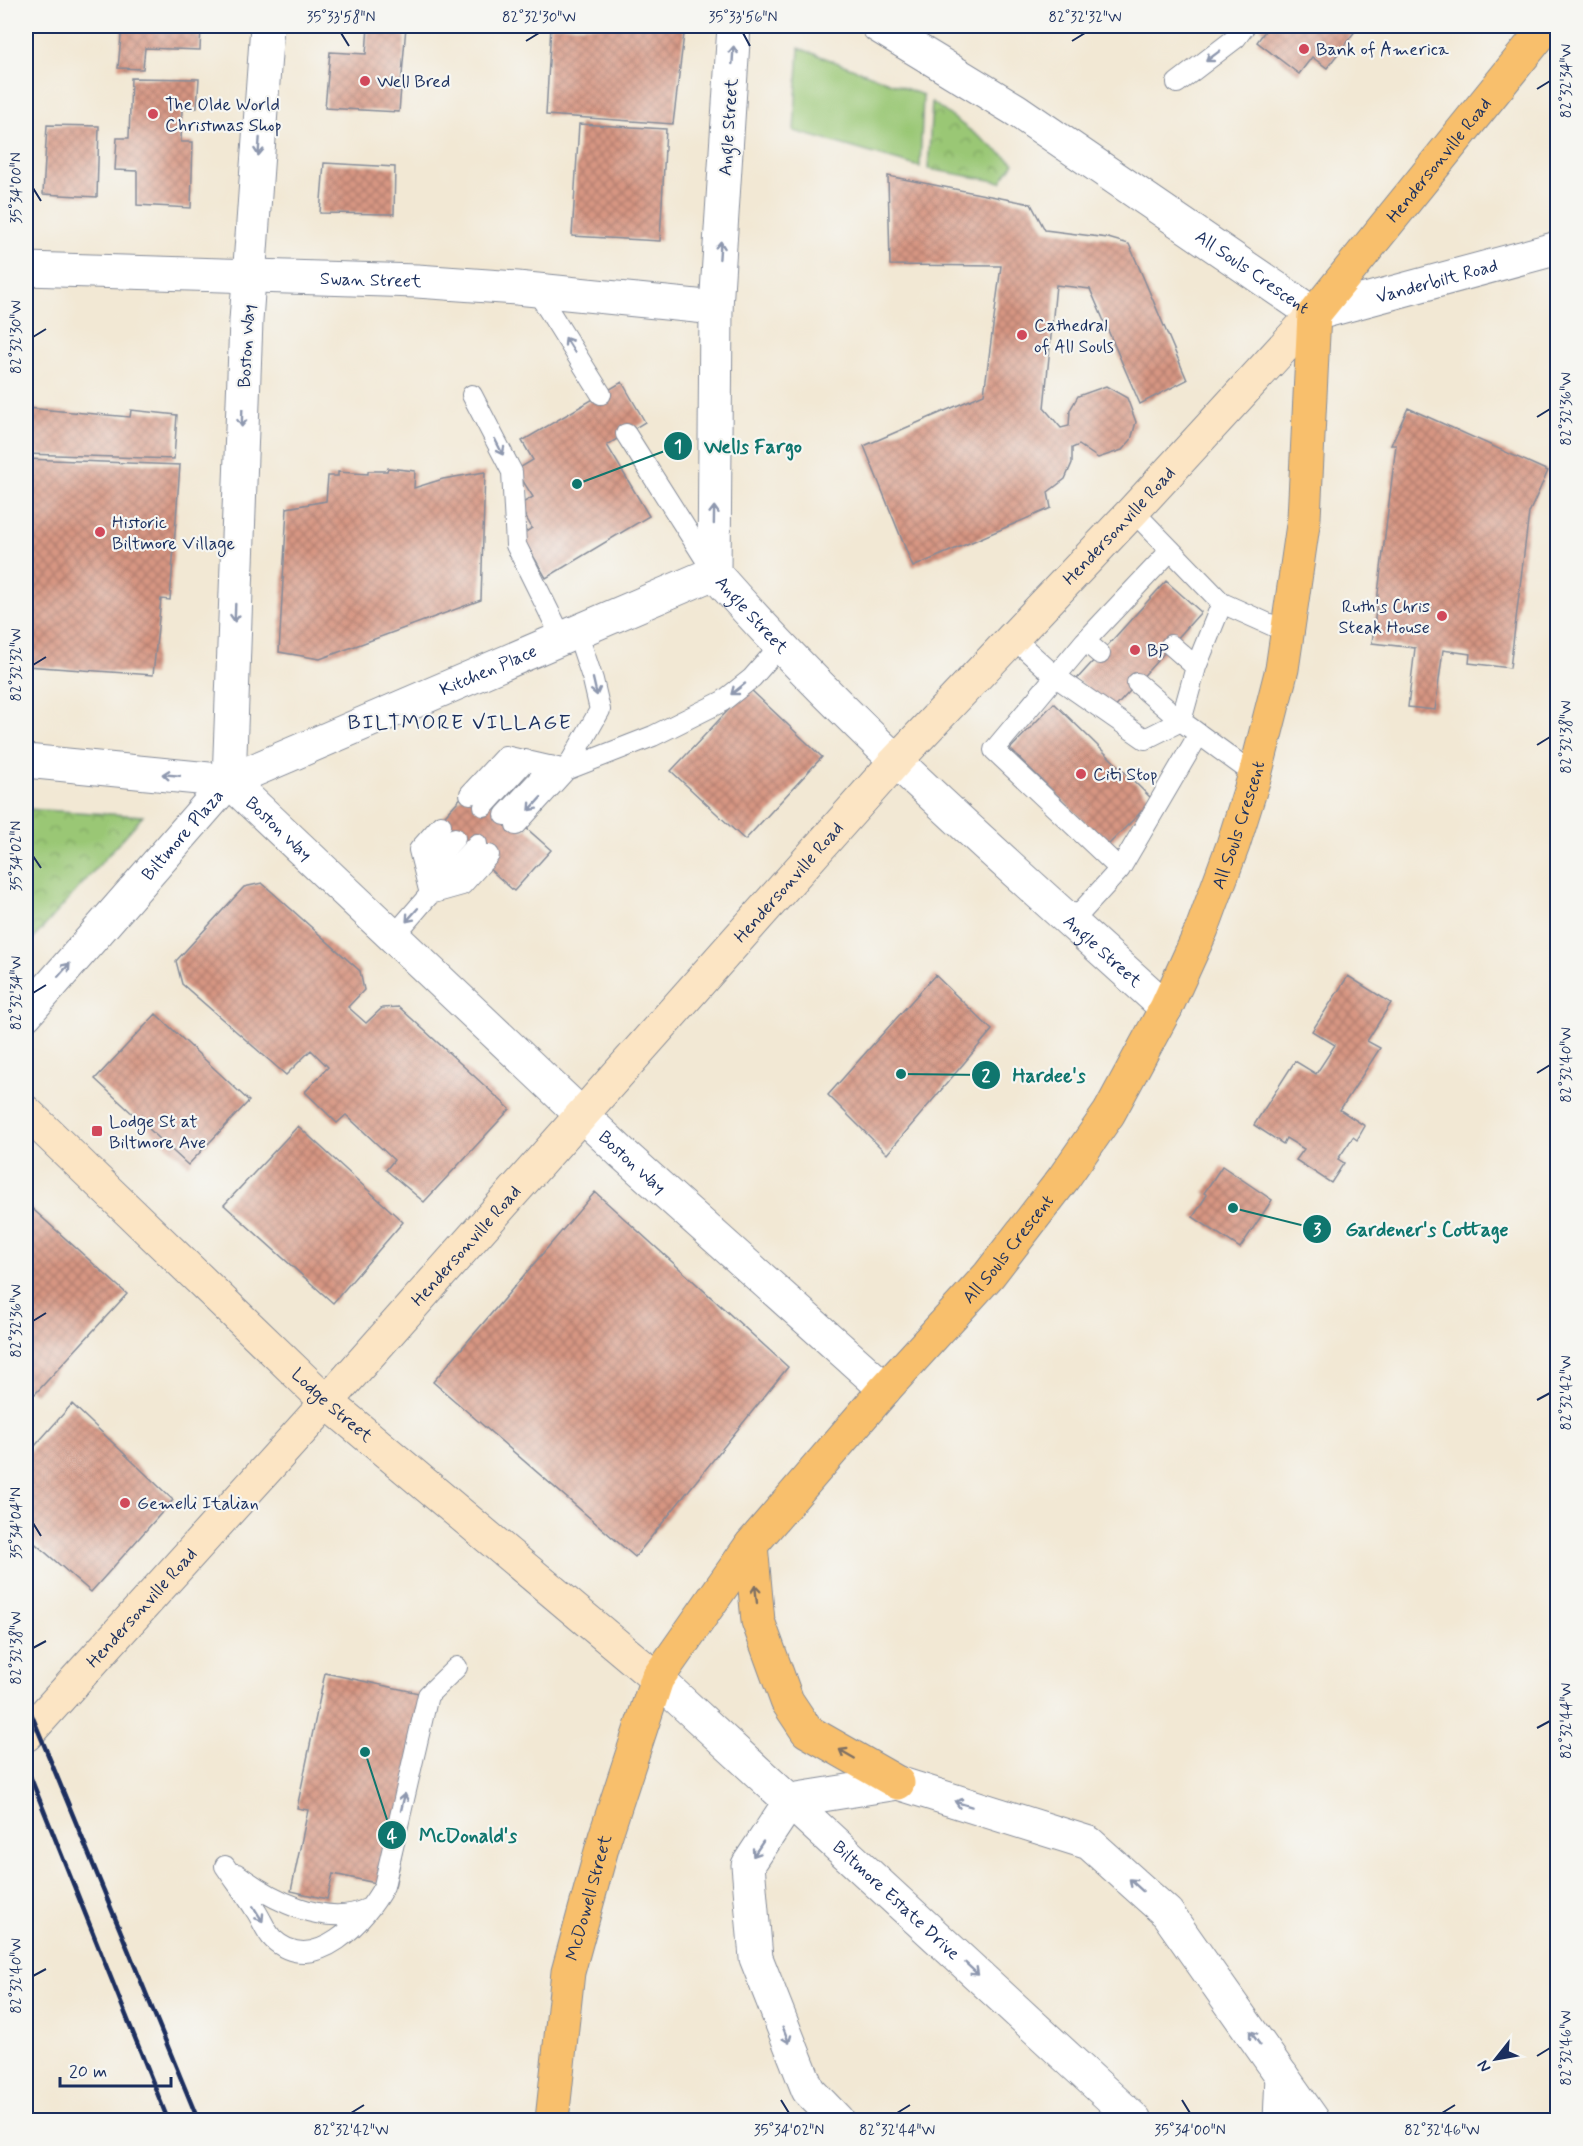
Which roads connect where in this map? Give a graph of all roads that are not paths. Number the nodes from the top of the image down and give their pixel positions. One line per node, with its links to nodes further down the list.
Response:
1 (267, 26): 9 (street, Boston Way, one-way to 9)
2 (734, 26): 11 (street, Angle Street, one-way to 2)
3 (878, 26): 12 (street, All Souls Crescent)
4 (1245, 26): 6 (lane, one-way to 6)
5 (1547, 26): 12 (main road, Hendersonville Road)
6 (1177, 83)
7 (1557, 248): 12 (street, Vanderbilt Road)
8 (26, 269): 9 (street, Swan Street)
9 (250, 276): 10 (street, Swan Street); 36 (street, Boston Way, one-way to 36)
10 (536, 290): 11 (street, Swan Street); 13 (lane, one-way to 10)
11 (716, 308): 18 (street, Angle Street, one-way to 11)
12 (1314, 314): 16 (main road, Hendersonville Road); 20 (main road, All Souls Crescent)
13 (601, 394)
14 (472, 395): 21 (lane, one-way to 21)
15 (626, 434): 18 (lane)
16 (1133, 511): 17 (lane); 22 (main road, Hendersonville Road)
17 (1171, 550): 19 (lane); 23 (lane)
18 (714, 573): 21 (street, Kitchen Place); 25 (street, Angle Street)
19 (1222, 603): 20 (lane); 27 (lane)
20 (1287, 632): 35 (main road, All Souls Crescent)
21 (569, 635): 34 (lane, one-way to 34); 36 (street, Kitchen Place)
22 (1012, 637): 28 (lane); 33 (main road, Hendersonville Road)
23 (1085, 641): 26 (lane); 28 (lane)
24 (1172, 645): 27 (lane)
25 (779, 647): 33 (street, Angle Street); 34 (lane, one-way to 34)
26 (1100, 654)
27 (1196, 667): 30 (lane)
28 (1056, 677): 30 (lane); 41 (lane)
29 (1137, 683): 30 (lane)
30 (1181, 721): 31 (lane)
31 (1199, 734): 35 (lane); 41 (lane)
32 (26, 761): 36 (street, Biltmore Plaza, one-way to 32)
33 (895, 762): 43 (street, Angle Street); 48 (main road, Hendersonville Road)
34 (558, 768): 37 (lane); 38 (lane, one-way to 38)
35 (1255, 775): 45 (main road, All Souls Crescent)
36 (229, 781): 44 (street, Boston Way); 46 (street, Biltmore Plaza, one-way to 36)
37 (477, 800)
38 (510, 820)
39 (448, 832): 42 (lane)
40 (483, 850): 42 (lane)
41 (1120, 868): 43 (lane)
42 (430, 894): 44 (lane, one-way to 44)
43 (1071, 922): 45 (street, Angle Street)
44 (393, 937): 48 (street, Boston Way)
45 (1166, 1008): 49 (main road, All Souls Crescent)
46 (26, 1014)
47 (26, 1112): 50 (main road, Lodge Street)
48 (580, 1114): 49 (street, Boston Way); 50 (main road, Hendersonville Road)
49 (885, 1389): 51 (main road, All Souls Crescent)
50 (327, 1401): 53 (main road, Lodge Street); 54 (main road, Hendersonville Road)
51 (751, 1545): 53 (main road, All Souls Crescent); 55 (main road, one-way to 51)
52 (457, 1667): 57 (lane, one-way to 52)
53 (657, 1679): 56 (street, Biltmore Estate Drive); 59 (main road, McDowell Street)
54 (26, 1735)
55 (898, 1783): 56 (street); 58 (street, one-way to 55)
56 (791, 1800): 60 (street, one-way to 60); 61 (street, Biltmore Estate Drive, one-way to 61)
57 (373, 1906): 57 (lane, one-way to 57)
58 (1282, 2076): 62 (street); 63 (street)
59 (552, 2121)
60 (837, 2121)
61 (1135, 2121)
62 (1280, 2121)
63 (1313, 2121)

